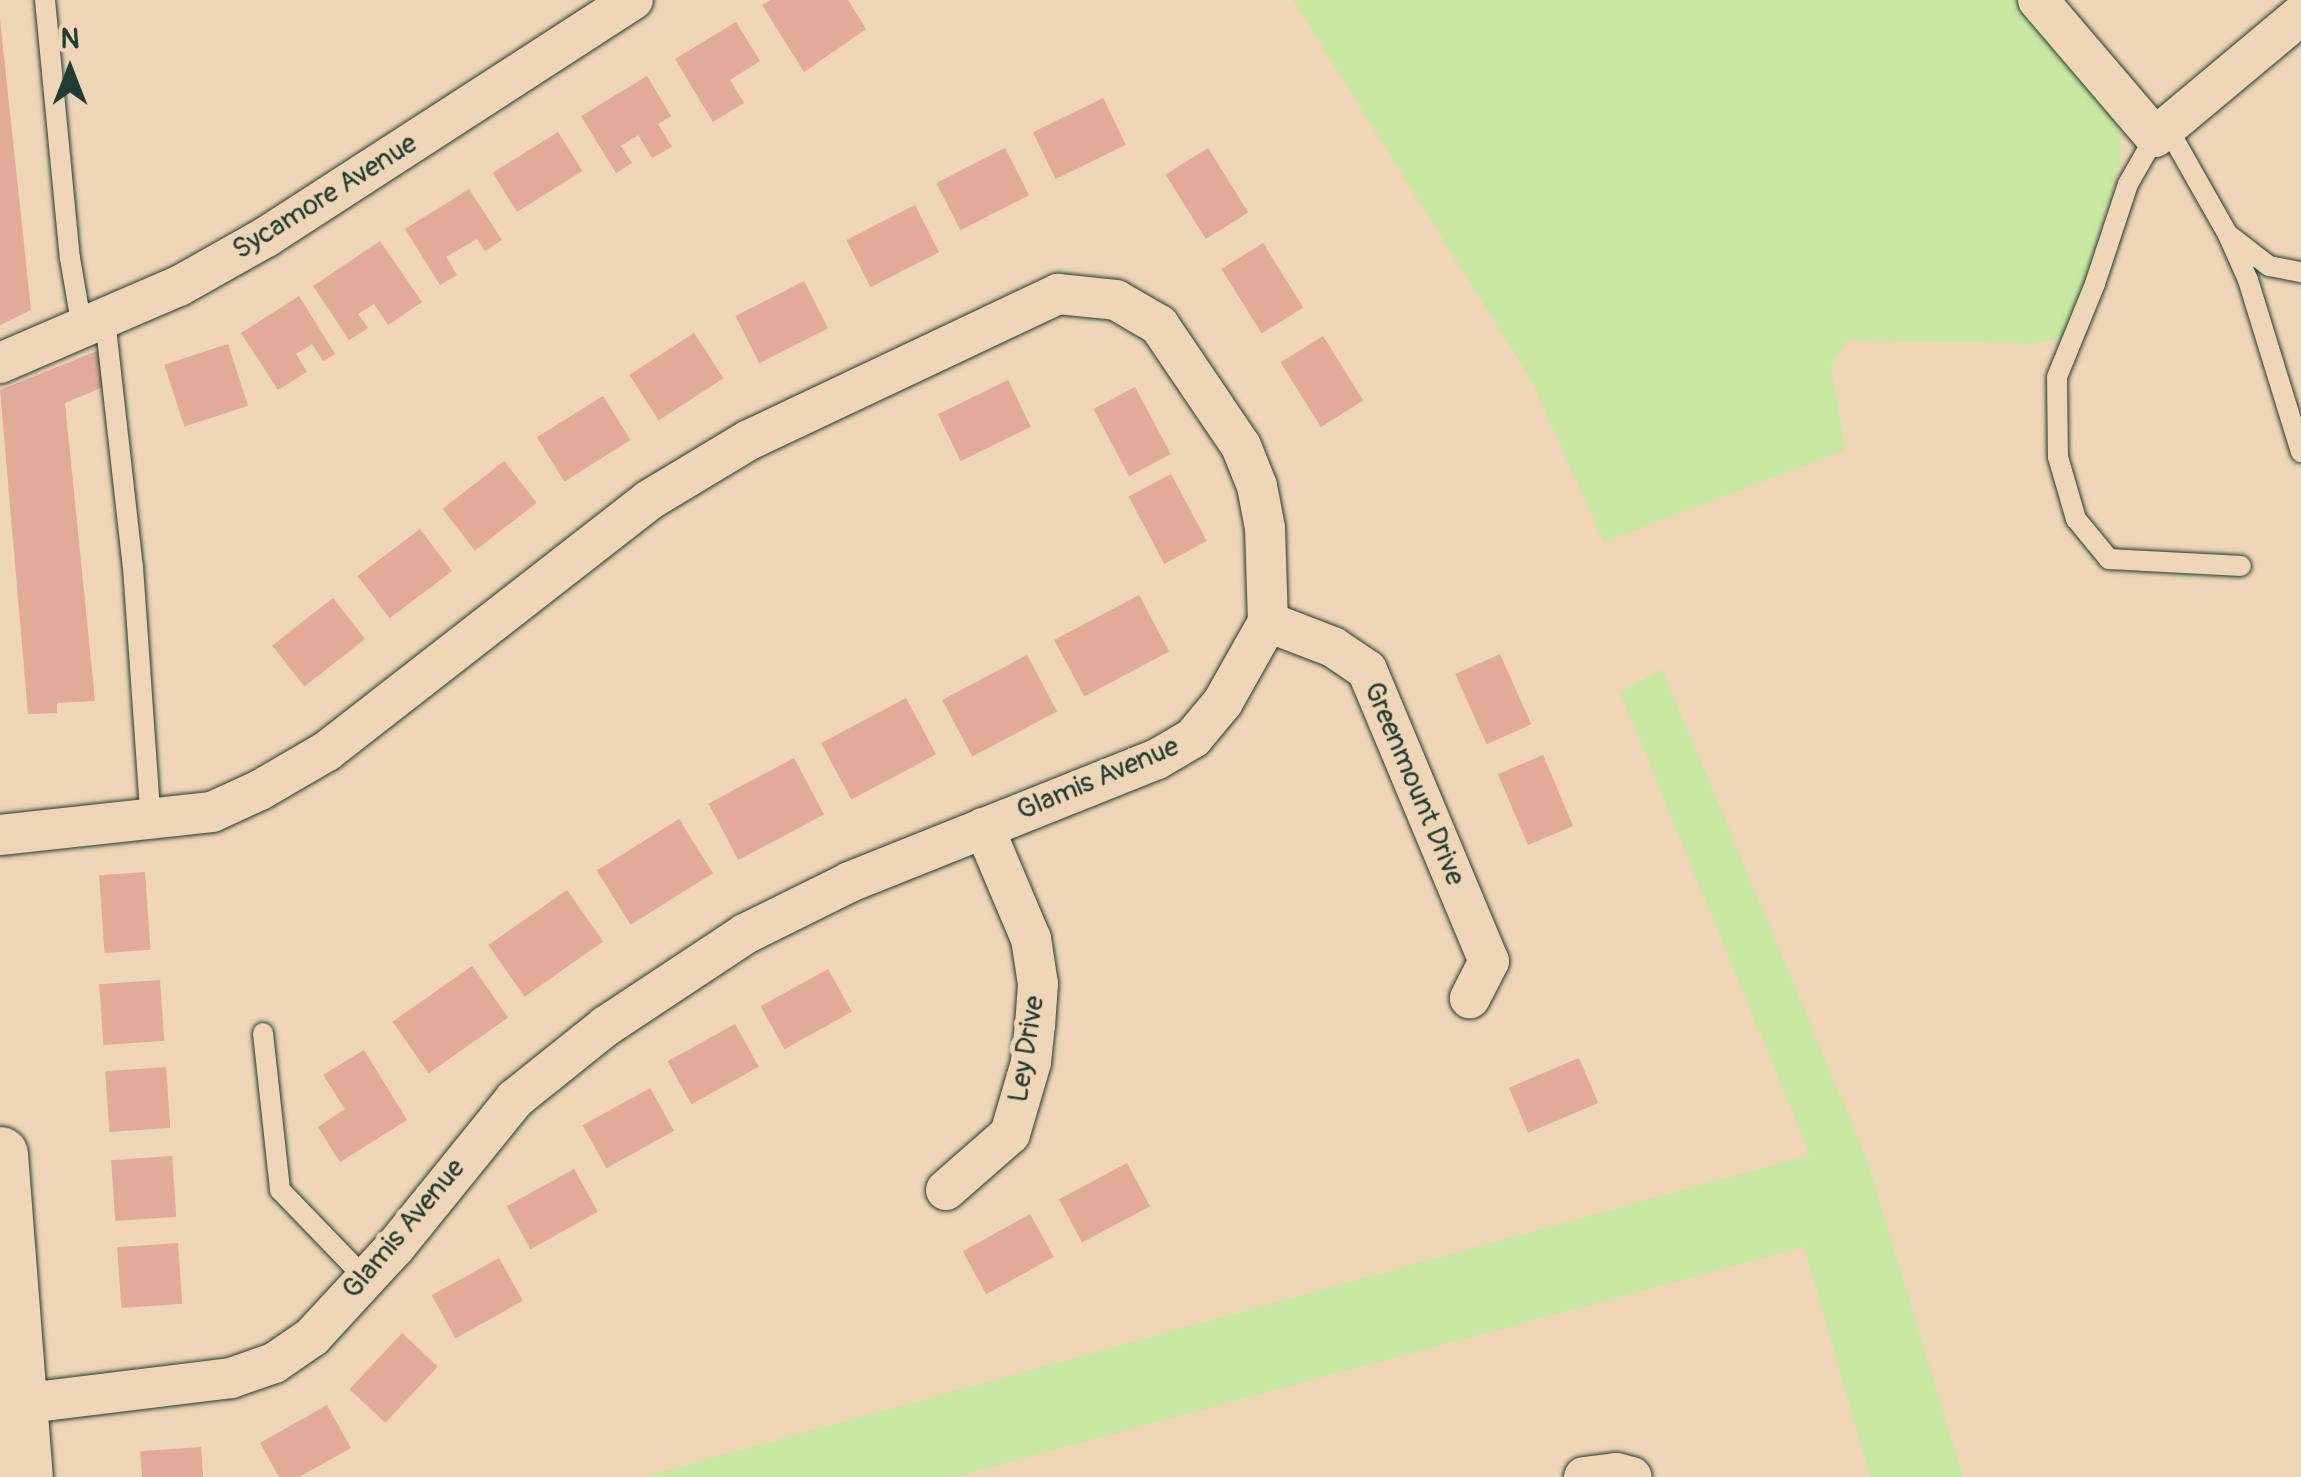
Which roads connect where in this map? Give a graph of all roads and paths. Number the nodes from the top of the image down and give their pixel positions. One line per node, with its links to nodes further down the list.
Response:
1 (45, 0): 8 (lane)
2 (632, 0): 8 (street, Sycamore Avenue)
3 (2038, 0): 5 (street)
4 (2301, 14): 5 (street)
5 (2161, 132): 6 (lane); 11 (lane)
6 (2228, 235): 7 (lane); 10 (lane)
7 (2301, 272)
8 (94, 324): 9 (street, Sycamore Avenue); 13 (lane)
9 (0, 363)
10 (2301, 452)
11 (2242, 566)
12 (1268, 622): 13 (street); 14 (street, Glamis Avenue); 16 (street, Greenmount Drive)
13 (150, 822): 15 (street)
14 (984, 828): 19 (street, Ley Drive); 20 (street, Glamis Avenue)
15 (0, 834)
16 (1470, 998)
17 (263, 1033): 20 (lane)
18 (1, 1188): 21 (main road)
19 (946, 1190)
20 (366, 1278): 21 (street, Glamis Avenue)
21 (18, 1404): 22 (main road)
22 (25, 1477)
23 (1584, 1477): 24 (street)
24 (1632, 1477)

